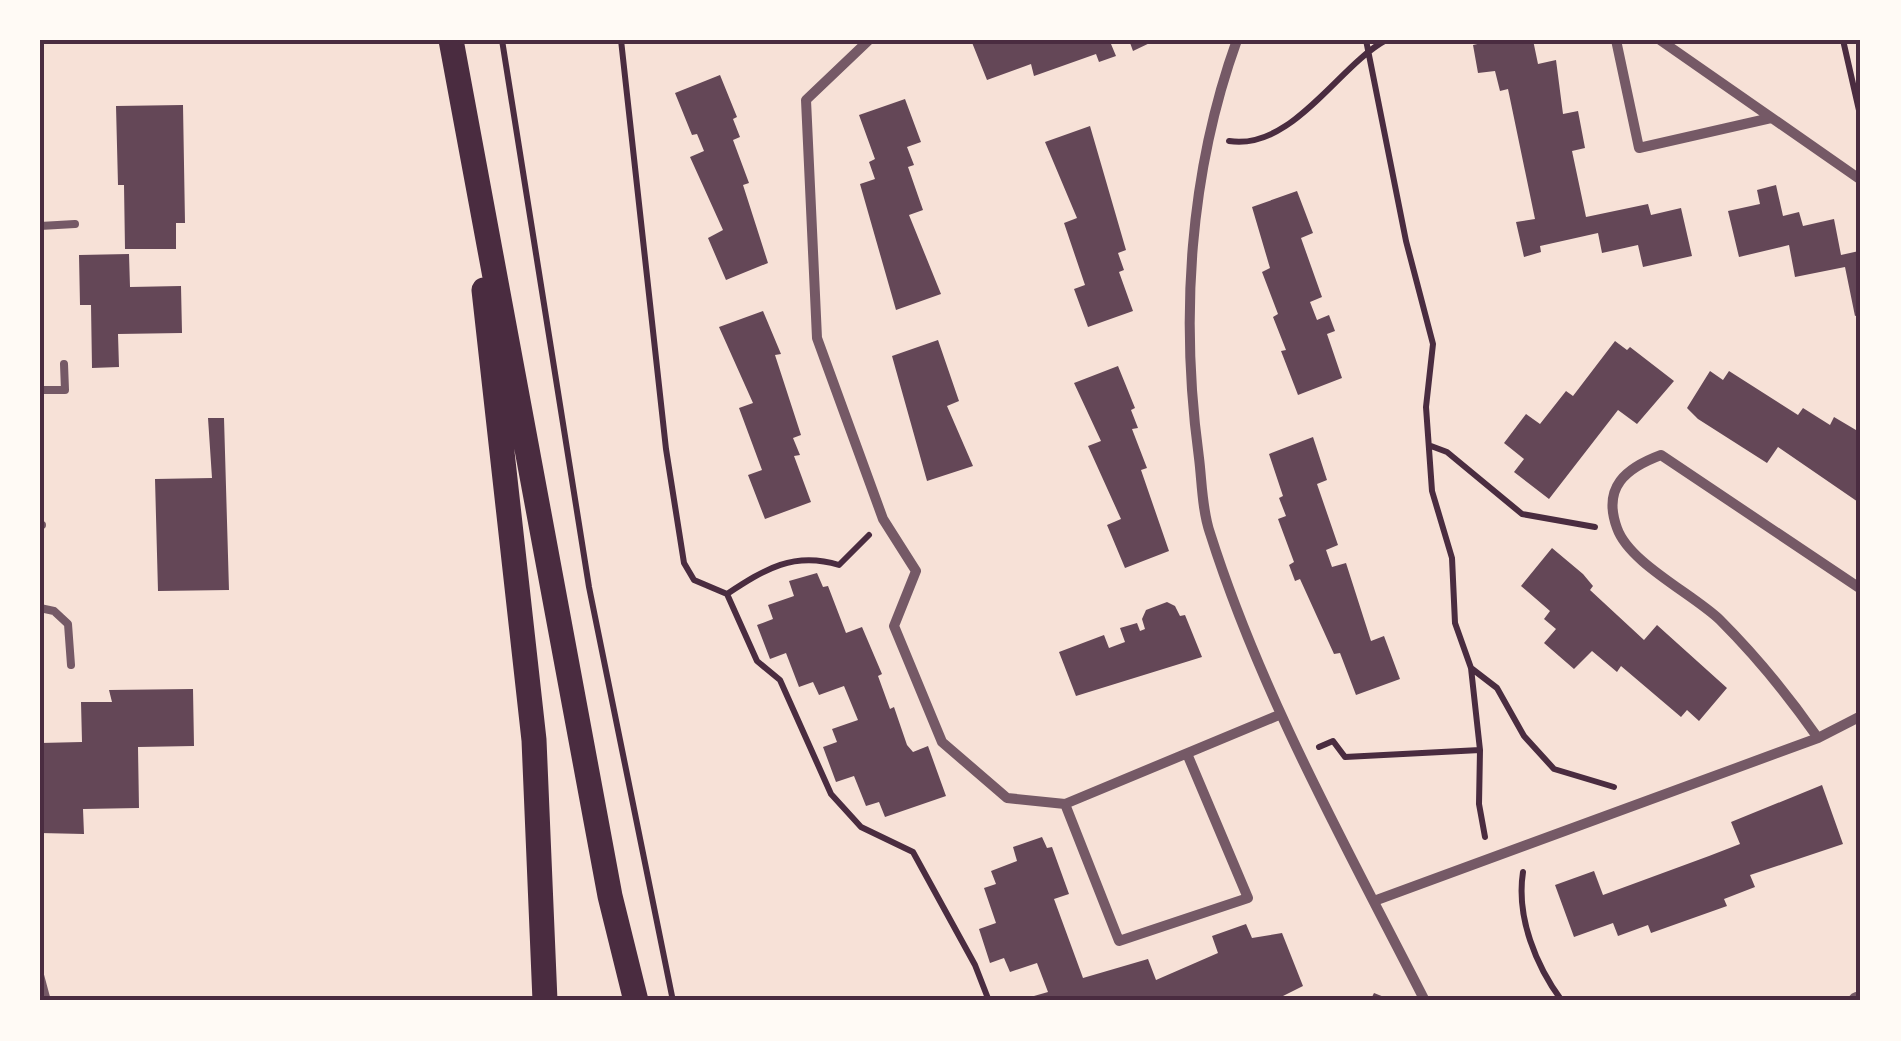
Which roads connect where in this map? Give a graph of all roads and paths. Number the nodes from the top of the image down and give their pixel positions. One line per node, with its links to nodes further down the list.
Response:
1 (450, 40): 12 (main road)
2 (502, 40): 44 (path)
3 (621, 40): 25 (path)
4 (869, 40): 22 (street)
5 (1238, 40): 15 (street)
6 (1366, 40): 11 (path)
7 (1386, 40): 11 (path)
8 (1616, 40): 13 (street)
9 (1660, 40): 13 (street)
10 (1843, 40): 14 (path)
11 (1369, 49): 15 (path); 21 (path)
12 (462, 96): 42 (main road); 43 (main road)
13 (1772, 118): 16 (street)
14 (1861, 119)
15 (1208, 138): 29 (street)
16 (1861, 180)
17 (75, 224): 18 (lane)
18 (40, 226)
19 (64, 364): 20 (lane)
20 (40, 390)
21 (1431, 446): 23 (path); 28 (path)
22 (883, 518): 25 (path); 36 (street)
23 (1617, 530): 24 (street); 31 (street)
24 (1861, 589)
25 (728, 594): 45 (path)
26 (40, 608): 27 (lane)
27 (71, 665)
28 (1471, 668): 32 (path); 35 (path)
29 (1279, 714): 33 (street); 39 (street)
30 (1861, 716): 31 (street)
31 (1818, 738): 35 (street)
32 (1480, 750): 34 (path); 37 (path)
33 (1188, 756): 36 (street); 36 (street)
34 (1346, 758)
35 (1654, 798): 38 (street)
36 (1066, 804)
37 (1484, 834)
38 (1528, 845): 39 (street); 47 (path)
39 (1374, 901): 46 (street)
40 (40, 975): 41 (lane)
41 (47, 1001)
42 (545, 1001)
43 (636, 1001)
44 (673, 1001)
45 (988, 1001)
46 (1425, 1001)
47 (1562, 1001)

